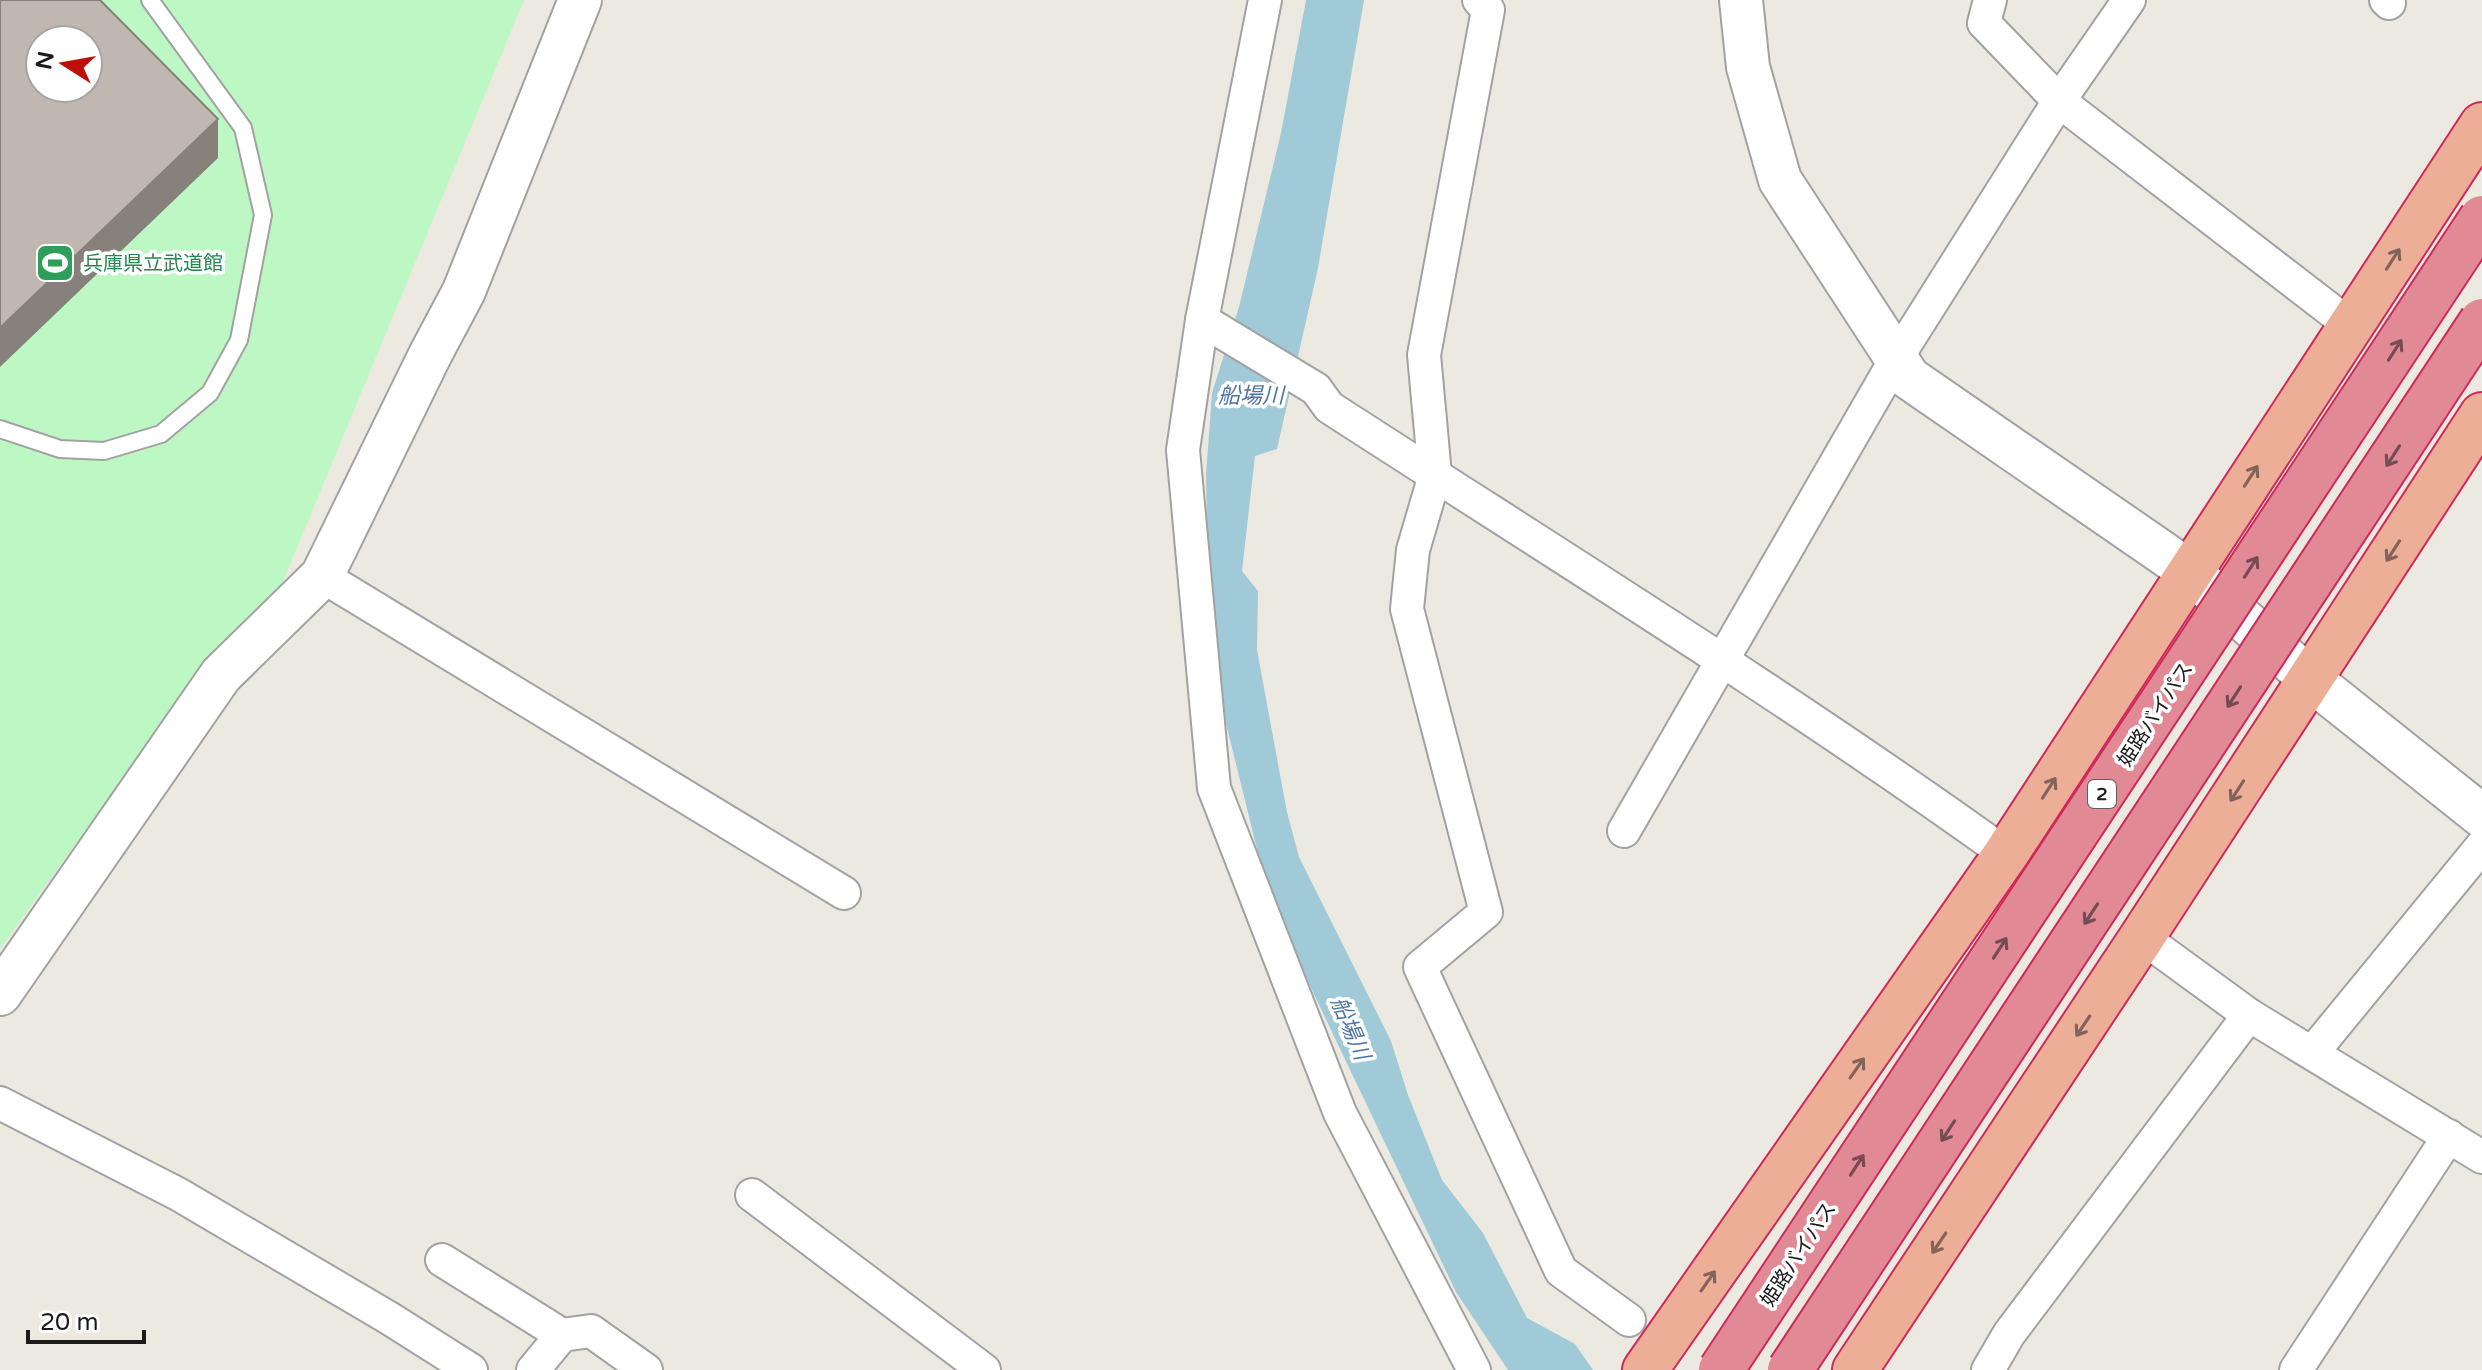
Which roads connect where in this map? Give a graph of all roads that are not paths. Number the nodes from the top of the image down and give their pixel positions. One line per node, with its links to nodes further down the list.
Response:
1 (150, 0): 16 (lane)
2 (580, 0): 19 (street)
3 (1265, 0): 11 (street)
4 (1479, 0): 17 (street)
5 (1741, 0): 14 (street)
6 (1990, 0): 8 (street)
7 (2129, 0): 8 (street)
8 (2059, 101): 13 (street); 14 (street)
9 (2482, 125): 13 (highway, one-way to 9)
10 (2482, 218): 43 (highway, 姫路バイパス / 2, one-way to 10, bridge)
11 (1202, 320): 17 (street); 42 (street)
12 (2482, 321): 44 (highway, one-way to 44, bridge)
13 (2350, 325): 18 (highway, one-way to 13)
14 (1896, 359): 18 (street); 20 (street)
15 (2482, 415): 21 (highway, one-way to 21)
16 (0, 429)
17 (1435, 475): 20 (street); 37 (street)
18 (2189, 571): 21 (street); 25 (highway, one-way to 18)
19 (322, 576): 26 (street); 28 (street)
20 (1723, 661): 23 (street); 25 (street)
21 (2310, 679): 22 (street); 27 (highway, one-way to 27)
22 (2482, 816)
23 (1624, 831)
24 (2482, 846): 30 (street)
25 (2006, 854): 37 (highway, one-way to 25)
26 (844, 893)
27 (2142, 937): 29 (street); 45 (highway, one-way to 45)
28 (0, 994)
29 (2249, 1015): 30 (street); 46 (street)
30 (2313, 1052): 32 (street)
31 (0, 1103): 38 (street)
32 (2449, 1136): 33 (street); 47 (street)
33 (2482, 1157)
34 (752, 1195): 41 (street)
35 (442, 1260): 36 (street)
36 (562, 1335): 39 (street); 40 (street)
37 (1646, 1345)
38 (471, 1370)
39 (533, 1370)
40 (646, 1370)
41 (984, 1370)
42 (1474, 1370)
43 (1721, 1370)
44 (1790, 1370)
45 (1855, 1370)
46 (1988, 1370)
47 (2296, 1370)

